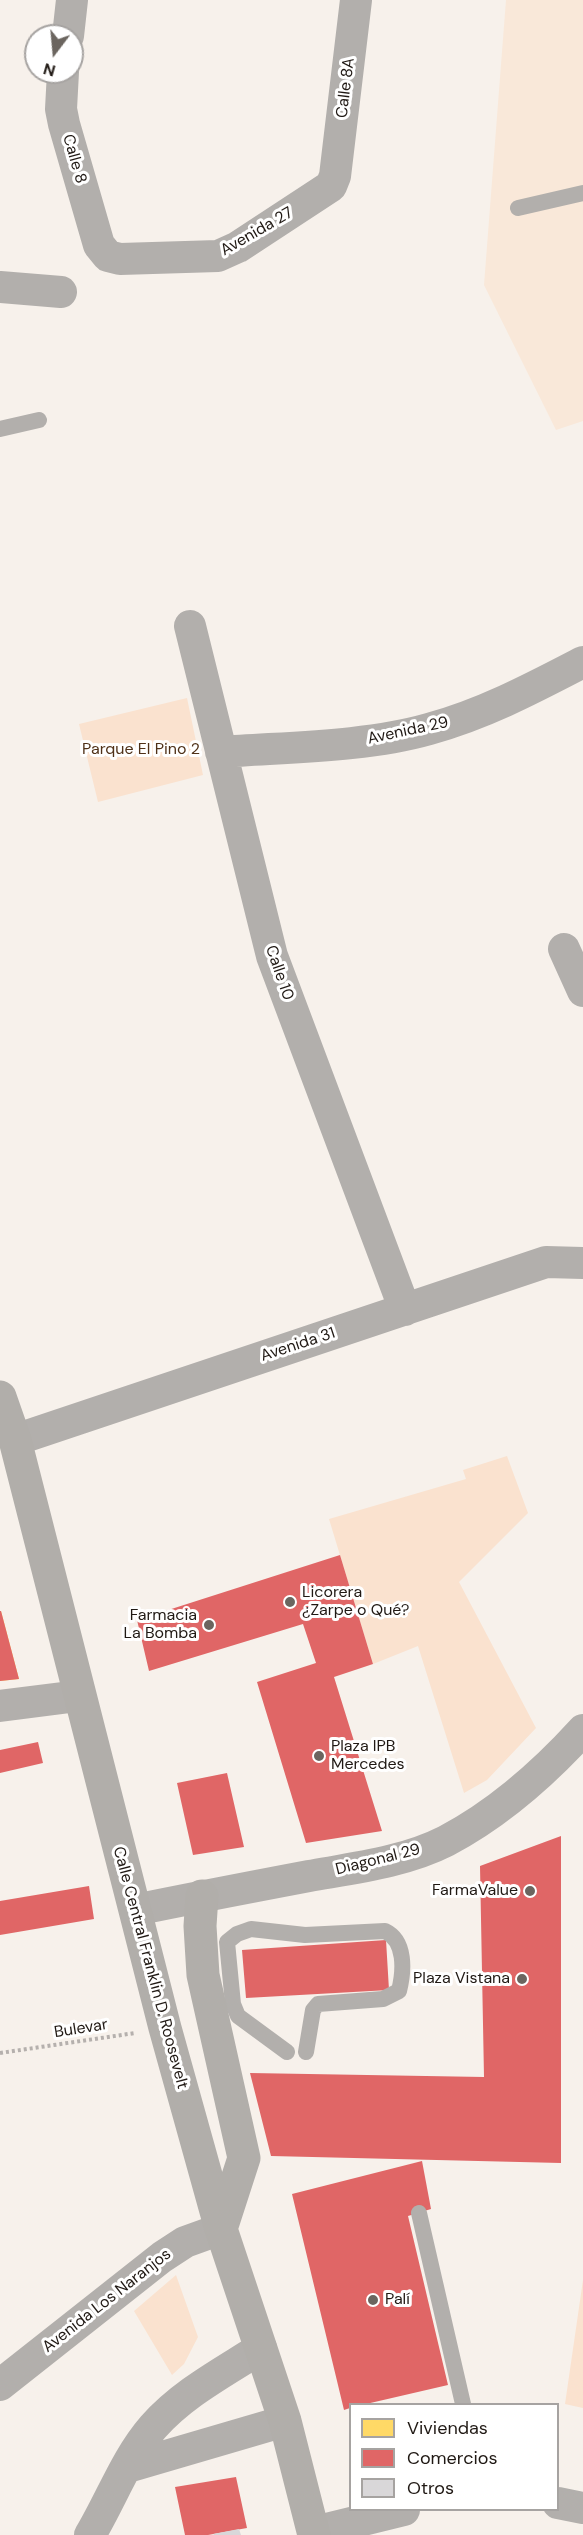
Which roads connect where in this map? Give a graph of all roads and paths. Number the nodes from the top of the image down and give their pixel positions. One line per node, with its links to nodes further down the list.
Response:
1 (72, 0): 3 (street)
2 (356, 0): 5 (street, Calle 8A)
3 (69, 24)
4 (62, 84): 8 (street, Calle 8)
5 (335, 176): 8 (street, Avenida 27)
6 (583, 193): 7 (lane)
7 (518, 208)
8 (99, 245)
9 (0, 287): 10 (street)
10 (61, 292)
11 (39, 420): 12 (lane)
12 (0, 429)
13 (190, 626): 15 (street, Calle 10)
14 (583, 662): 15 (street, Avenida 29)
15 (220, 752): 19 (street, Calle 10)
16 (564, 948): 17 (street)
17 (583, 992)
18 (583, 1263): 19 (street, Avenida 31)
19 (405, 1310): 21 (street, Avenida 31)
20 (0, 1397): 21 (main road, Calle Central Franklin D. Roosevelt)
21 (15, 1440): 22 (main road, Calle Central Franklin D. Roosevelt)
22 (78, 1696): 23 (street); 26 (main road, Calle Central Franklin D. Roosevelt)
23 (0, 1706)
24 (583, 1730): 25 (street, Diagonal 29)
25 (202, 1896): 26 (street, Diagonal 29); 32 (main road)
26 (135, 1910): 27 (main road, Calle Central Franklin D. Roosevelt)
27 (165, 2028): 30 (path, Bulevar); 32 (main road, Calle Central Franklin D. Roosevelt)
28 (287, 2052): 29 (lane)
29 (306, 2052)
30 (0, 2053)
31 (419, 2213): 35 (lane)
32 (221, 2229): 33 (main road, Calle Central Franklin D. Roosevelt); 34 (street, Avenida Los Naranjos)
33 (261, 2348): 36 (main road, Calle Central Franklin D. Roosevelt); 37 (street)
34 (0, 2385)
35 (463, 2403)
36 (285, 2421): 37 (street); 41 (main road, Calle Central Franklin D. Roosevelt)
37 (128, 2467): 42 (street)
38 (559, 2503): 39 (street)
39 (583, 2507)
40 (400, 2511): 41 (street)
41 (314, 2534)
42 (90, 2535)

